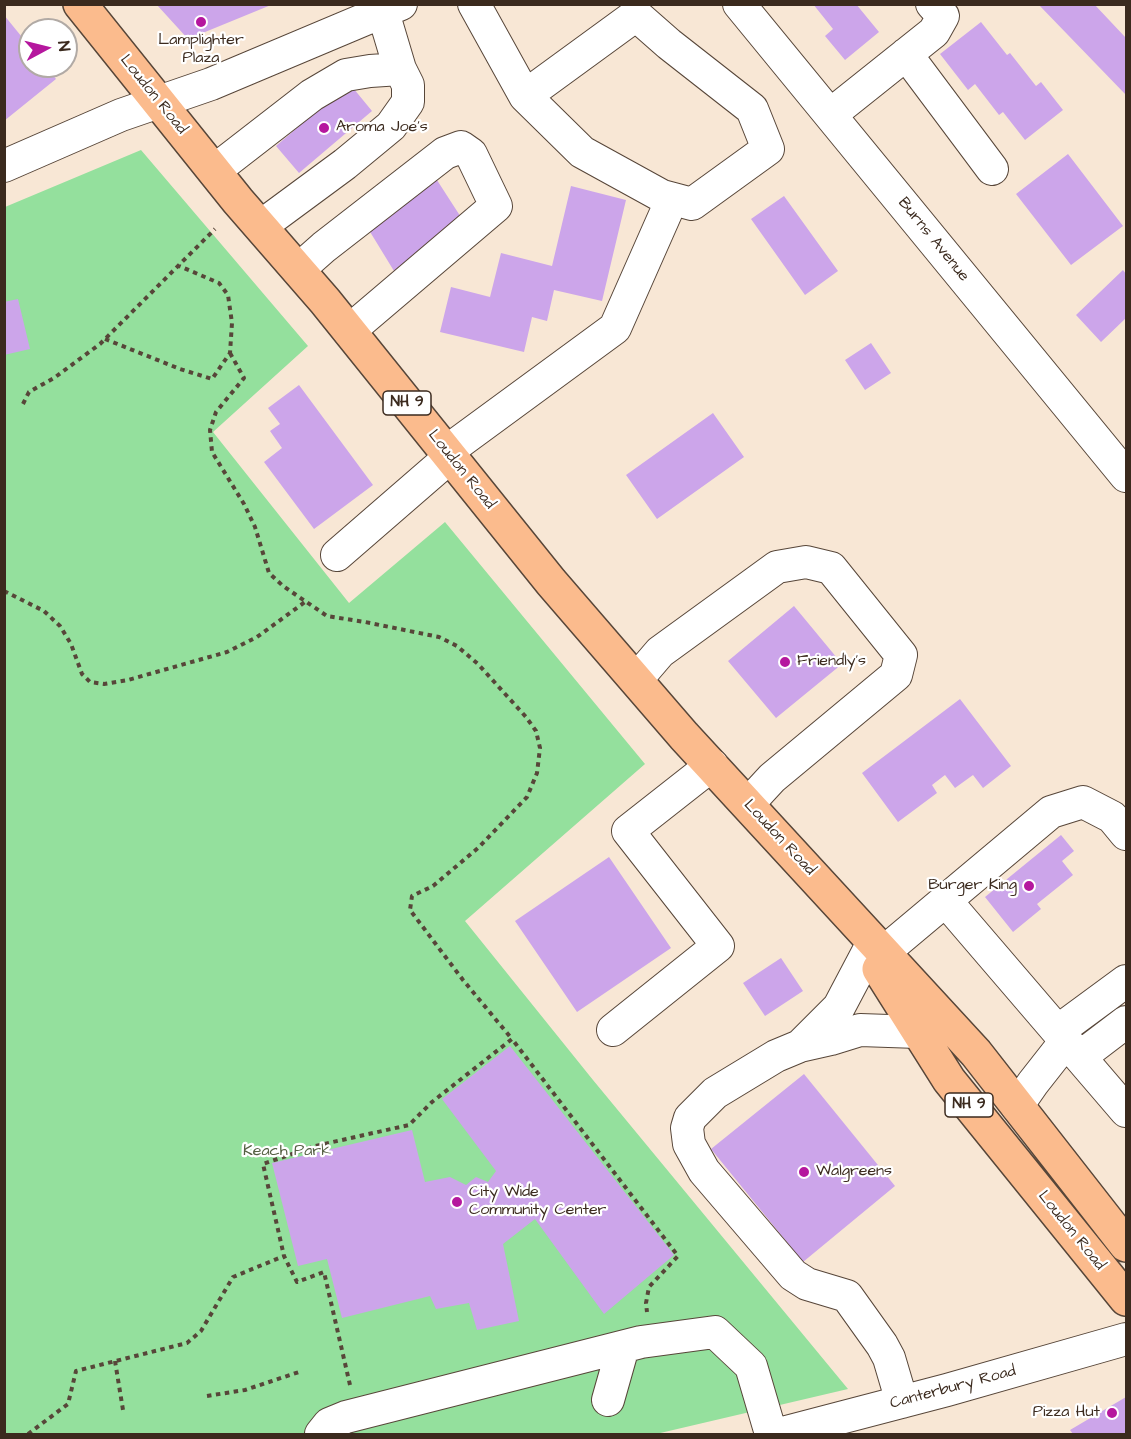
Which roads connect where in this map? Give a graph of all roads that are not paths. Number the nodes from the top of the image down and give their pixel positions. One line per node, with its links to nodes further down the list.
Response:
1 (80, 4): 9 (main road, Loudon Road / NH 9)
2 (474, 4): 8 (street)
3 (739, 4): 10 (street, Burns Avenue)
4 (932, 4): 6 (street)
5 (392, 8): 7 (street); 9 (street)
6 (906, 54): 10 (street); 12 (street)
7 (400, 69): 13 (street); 15 (street)
8 (525, 96): 14 (street); 14 (street)
9 (159, 102): 11 (street); 13 (main road, Loudon Road / NH 9)
10 (830, 115): 18 (street, Burns Avenue)
11 (4, 166)
12 (992, 169)
13 (214, 171): 15 (main road, Loudon Road / NH 9)
14 (672, 199): 19 (street)
15 (261, 226): 16 (main road, Loudon Road / NH 9)
16 (298, 270): 17 (main road, Loudon Road / NH 9); 17 (street)
17 (349, 331): 19 (main road, Loudon Road / NH 9)
18 (1117, 444): 20 (street, Burns Avenue)
19 (448, 454): 21 (street); 22 (main road, Loudon Road / NH 9)
20 (1126, 476)
21 (337, 555)
22 (636, 680): 23 (main road, Loudon Road / NH 9); 24 (street)
23 (712, 765): 24 (main road, Loudon Road / NH 9); 30 (street)
24 (748, 804): 27 (main road, Loudon Road / NH 9)
25 (1126, 834): 26 (street)
26 (945, 900): 27 (street); 32 (street)
27 (876, 952): 31 (main road, Loudon Road / NH 9); 33 (street); 34 (main road, Loudon Road)
28 (1126, 981): 32 (street)
29 (1126, 1022): 32 (street)
30 (613, 1030)
31 (918, 1032): 33 (street); 37 (main road, Loudon Road / NH 9)
32 (1068, 1043): 34 (street); 35 (street)
33 (800, 1046): 41 (street)
34 (1017, 1106): 36 (main road, Loudon Road)
35 (1126, 1111)
36 (1126, 1245)
37 (1126, 1299)
38 (1126, 1339): 41 (street, Canterbury Road)
39 (623, 1347): 40 (street); 42 (street); 43 (street)
40 (608, 1400)
41 (902, 1402): 44 (street, Canterbury Road)
42 (321, 1434)
43 (771, 1434)
44 (779, 1434)

